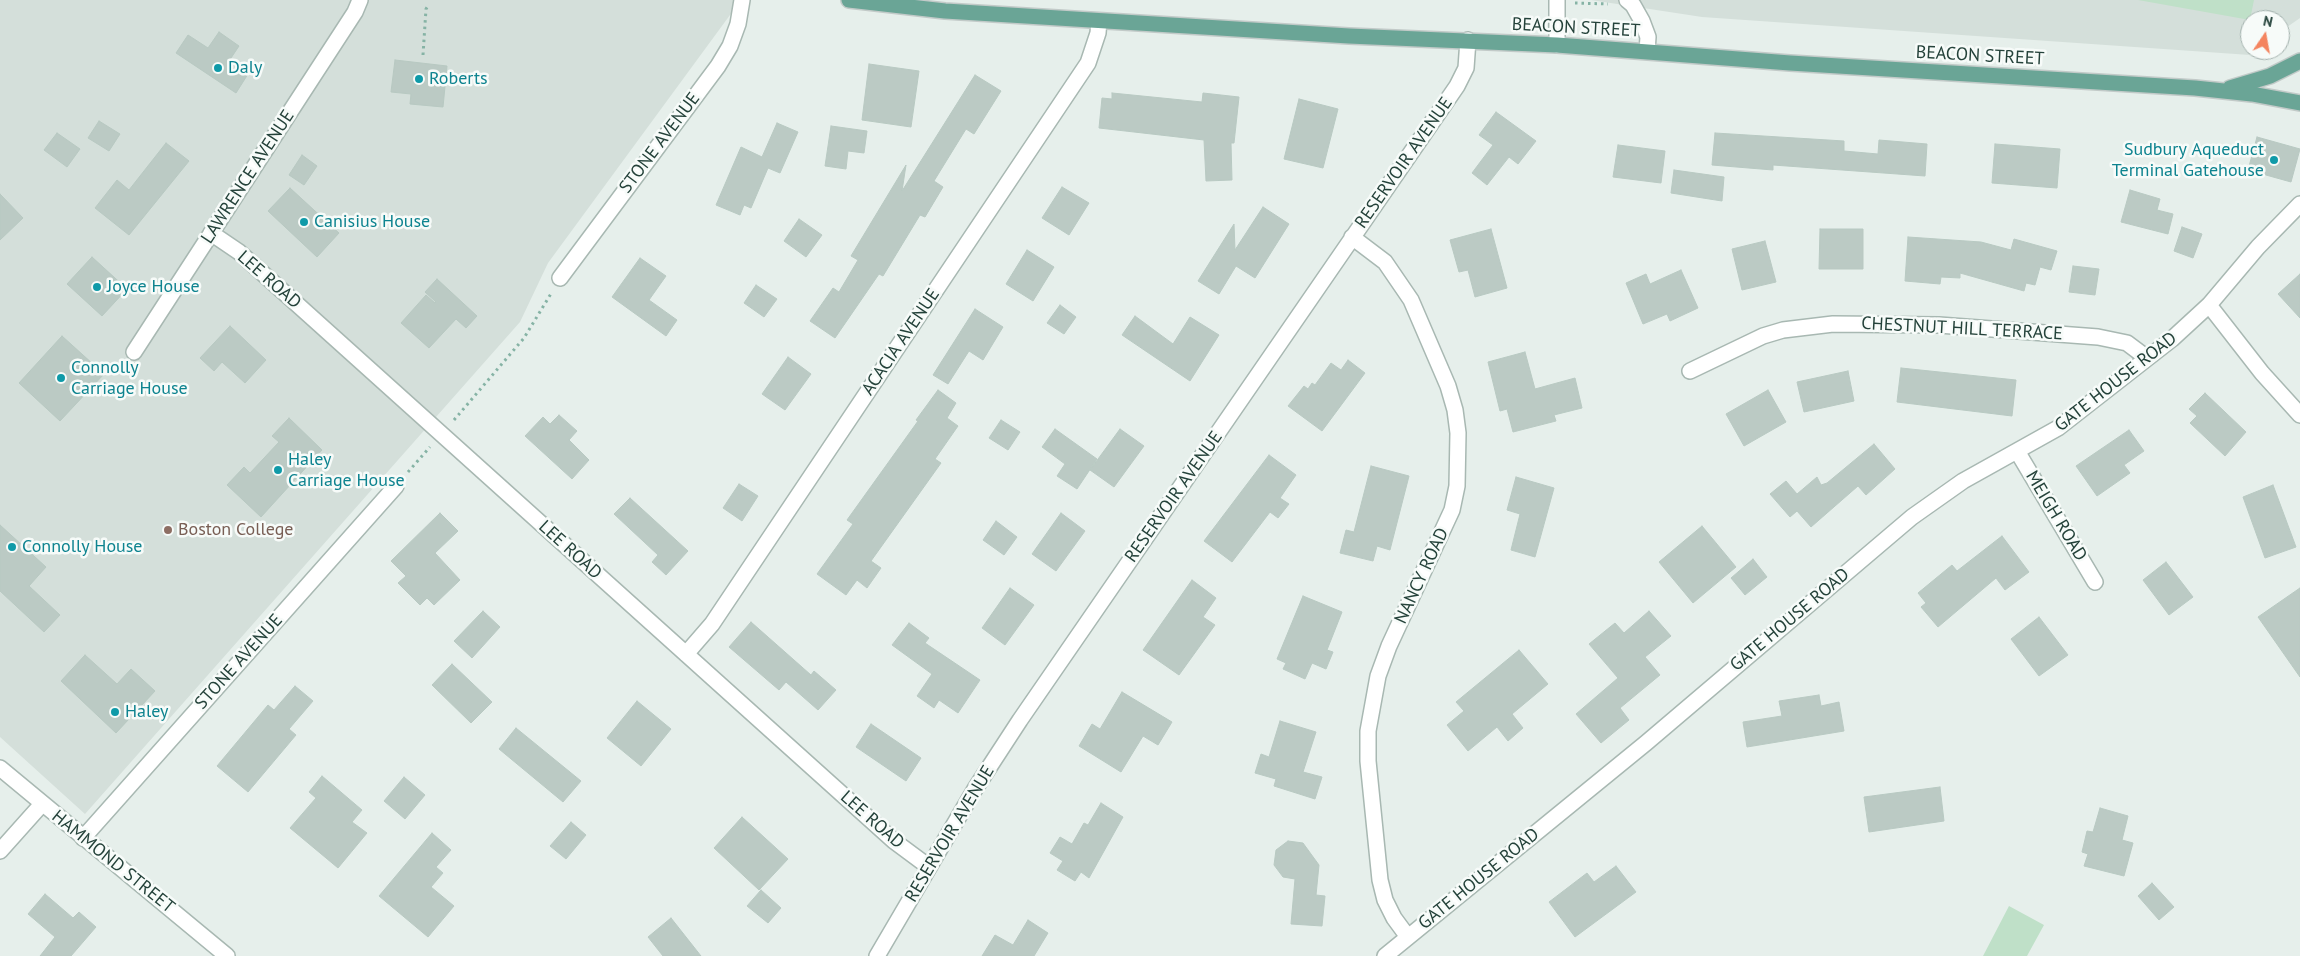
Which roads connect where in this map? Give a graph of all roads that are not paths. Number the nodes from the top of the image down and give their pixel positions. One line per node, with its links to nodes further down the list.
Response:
1 (360, 0): 14 (street, LAWRENCE AVENUE)
2 (742, 0): 16 (street, STONE AVENUE)
3 (849, 0): 6 (main road, BEACON STREET)
4 (1557, 0): 8 (street)
5 (1621, 2): 9 (street)
6 (1099, 21): 7 (main road, BEACON STREET); 25 (street, ACACIA AVENUE)
7 (1468, 40): 8 (main road, BEACON STREET); 15 (street, RESERVOIR AVENUE)
8 (1556, 45): 9 (main road, BEACON STREET)
9 (1647, 51): 11 (main road, BEACON STREET)
10 (2300, 61): 11 (main road)
11 (2222, 90): 12 (main road, BEACON STREET)
12 (2300, 103)
13 (2300, 204): 17 (street, GATE HOUSE ROAD)
14 (211, 234): 18 (street, LAWRENCE AVENUE); 25 (street, LEE ROAD)
15 (1352, 237): 30 (street, RESERVOIR AVENUE); 31 (street, NANCY ROAD)
16 (560, 278)
17 (2209, 305): 19 (street, GATE HOUSE ROAD); 21 (street)
18 (134, 352)
19 (2147, 358): 20 (street, CHESTNUT HILL TERRACE); 22 (street, GATE HOUSE ROAD)
20 (1690, 371)
21 (2300, 415)
22 (2017, 451): 24 (street, MEIGH ROAD); 31 (street, GATE HOUSE ROAD)
23 (396, 486): 28 (street, STONE AVENUE)
24 (2095, 582)
25 (686, 654): 30 (street, LEE ROAD)
26 (0, 768): 27 (street, HAMMOND STREET)
27 (42, 804): 28 (street, HAMMOND STREET); 29 (street)
28 (83, 838): 32 (street, HAMMOND STREET)
29 (0, 851)
30 (929, 867): 33 (street, RESERVOIR AVENUE)
31 (1408, 937): 34 (street, GATE HOUSE ROAD)
32 (227, 956)
33 (877, 956)
34 (1385, 956)

